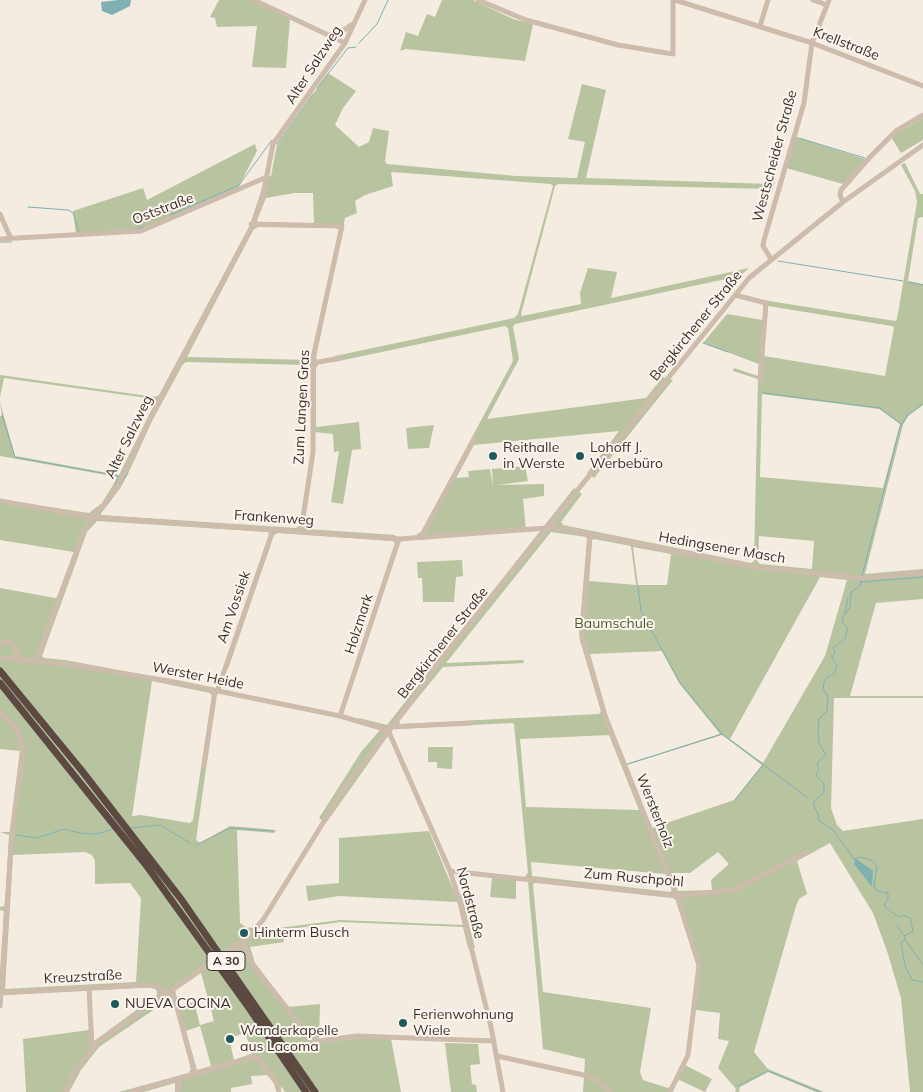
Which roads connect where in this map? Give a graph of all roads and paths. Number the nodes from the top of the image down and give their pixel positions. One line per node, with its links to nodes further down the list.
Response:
1 (254, 0): 10 (street)
2 (365, 0): 8 (street, Alter Salzweg)
3 (478, 0): 4 (street)
4 (674, 0): 9 (street, Krellstraße)
5 (768, 0): 9 (street)
6 (813, 0): 7 (street)
7 (828, 3): 12 (street, Westscheider Straße)
8 (354, 23): 10 (street); 11 (street, Alter Salzweg)
9 (760, 26): 12 (street, Krellstraße)
10 (329, 35): 11 (street)
11 (345, 43): 16 (street, Alter Salzweg)
12 (812, 43): 13 (street, Krellstraße); 22 (street, Westscheider Straße)
13 (923, 86)
14 (923, 115): 17 (street)
15 (923, 145): 17 (street, Bergkirchener Straße)
16 (267, 177): 19 (street, Alter Salzweg); 21 (street, Oststraße)
17 (842, 202): 22 (street, Bergkirchener Straße)
18 (0, 214): 21 (street)
19 (251, 224): 25 (street, Zum Langen Gras); 29 (street, Alter Salzweg)
20 (0, 239): 21 (street, Oststraße)
21 (11, 239)
22 (771, 259): 23 (street, Bergkirchener Straße)
23 (735, 295): 26 (street); 30 (street, Bergkirchener Straße)
24 (341, 358): 25 (street)
25 (313, 363): 32 (street, Zum Langen Gras)
26 (760, 380)
27 (475, 438): 34 (street)
28 (0, 501): 29 (street, Frankenweg)
29 (92, 517): 31 (street, Frankenweg); 40 (street, Alter Salzweg)
30 (548, 527): 33 (street, Hedingsener Masch); 34 (street, Frankenweg); 47 (street, Bergkirchener Straße)
31 (273, 530): 32 (street, Frankenweg); 43 (street, Am Vossiek)
32 (301, 532): 35 (street, Frankenweg)
33 (590, 534): 36 (street, Hedingsener Masch); 51 (street, Wersterholz)
34 (421, 537): 35 (street, Frankenweg)
35 (399, 539): 45 (street, Holzmark)
36 (923, 573)
37 (0, 641): 39 (street)
38 (0, 658): 39 (street, Werster Heide)
39 (18, 660): 40 (street, Werster Heide)
40 (36, 662): 43 (street, Werster Heide)
41 (0, 671): 69 (highway, A 30)
42 (0, 683): 68 (highway, A 30)
43 (216, 692): 45 (street, Werster Heide); 48 (street, Am Vossiek)
44 (0, 712): 52 (street)
45 (340, 716): 47 (street, Werster Heide)
46 (472, 723): 47 (street, Werster Heide)
47 (389, 728): 50 (street, Nordstraße); 53 (street, Bergkirchener Straße)
48 (204, 766)
49 (807, 852): 51 (street, Zum Ruschpohl)
50 (450, 871): 51 (street, Zum Ruschpohl); 59 (street, Nordstraße)
51 (678, 896): 72 (street, Wersterholz)
52 (3, 908): 56 (street)
53 (242, 941): 55 (street, Bergkirchener Straße, bridge); 59 (street)
54 (89, 987): 56 (street, Kreuzstraße); 57 (street, Kreuzstraße); 60 (street)
55 (172, 990): 57 (street, Bergkirchener Straße); 62 (street)
56 (0, 993): 58 (street)
57 (164, 995): 60 (street, Bergkirchener Straße)
58 (0, 1006)
59 (494, 1041): 61 (street, Nordstraße)
60 (92, 1049): 64 (street, Bergkirchener Straße)
61 (497, 1056): 70 (street, Nordstraße); 71 (street)
62 (195, 1074): 63 (street); 67 (street)
63 (180, 1078): 65 (street); 66 (street)
64 (65, 1092)
65 (131, 1092)
66 (178, 1092)
67 (279, 1092)
68 (306, 1092)
69 (315, 1092)
70 (503, 1092)
71 (610, 1092)
72 (670, 1092)

